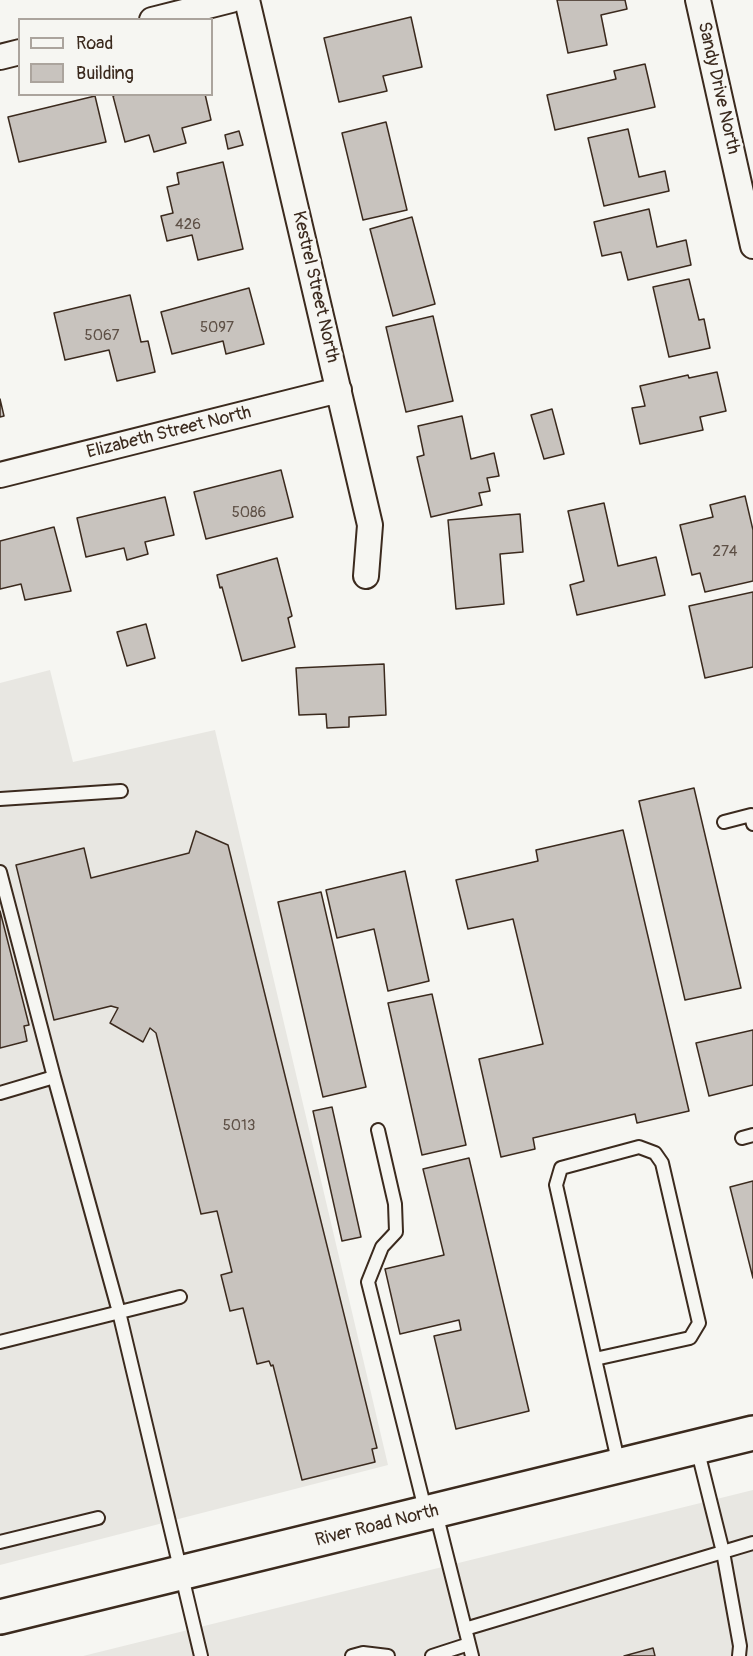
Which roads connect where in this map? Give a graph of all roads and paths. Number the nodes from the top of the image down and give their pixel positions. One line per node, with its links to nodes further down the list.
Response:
1 (231, 0): 4 (street)
2 (247, 0): 8 (street, Kestrel Street North)
3 (698, 0): 7 (street, Sandy Drive North)
4 (160, 18)
5 (18, 52): 6 (street)
6 (0, 57)
7 (753, 246)
8 (339, 390): 9 (street, Elizabeth Street North); 10 (street, Kestrel Street North)
9 (0, 475)
10 (366, 576)
11 (121, 790): 12 (lane)
12 (0, 799)
13 (724, 822): 14 (lane)
14 (753, 824)
15 (0, 872): 16 (lane)
16 (54, 1077): 17 (lane); 20 (lane)
17 (0, 1093)
18 (378, 1130): 26 (lane)
19 (180, 1297): 20 (lane)
20 (119, 1312): 21 (lane); 31 (lane)
21 (0, 1342)
22 (595, 1359): 22 (lane); 25 (lane)
23 (753, 1433): 24 (main road, River Road North)
24 (696, 1447): 25 (main road, River Road North); 30 (lane)
25 (619, 1466): 26 (main road, River Road North)
26 (431, 1513): 31 (main road, River Road North); 33 (lane)
27 (98, 1518): 28 (lane)
28 (0, 1542)
29 (753, 1543): 30 (lane)
30 (723, 1552): 33 (lane); 39 (lane)
31 (180, 1574): 32 (main road, River Road North); 35 (lane)
32 (0, 1617)
33 (465, 1629): 34 (lane)
34 (470, 1650): 38 (lane)
35 (201, 1656)
36 (352, 1656): 37 (lane)
37 (388, 1656)
38 (432, 1656)
39 (739, 1656)

